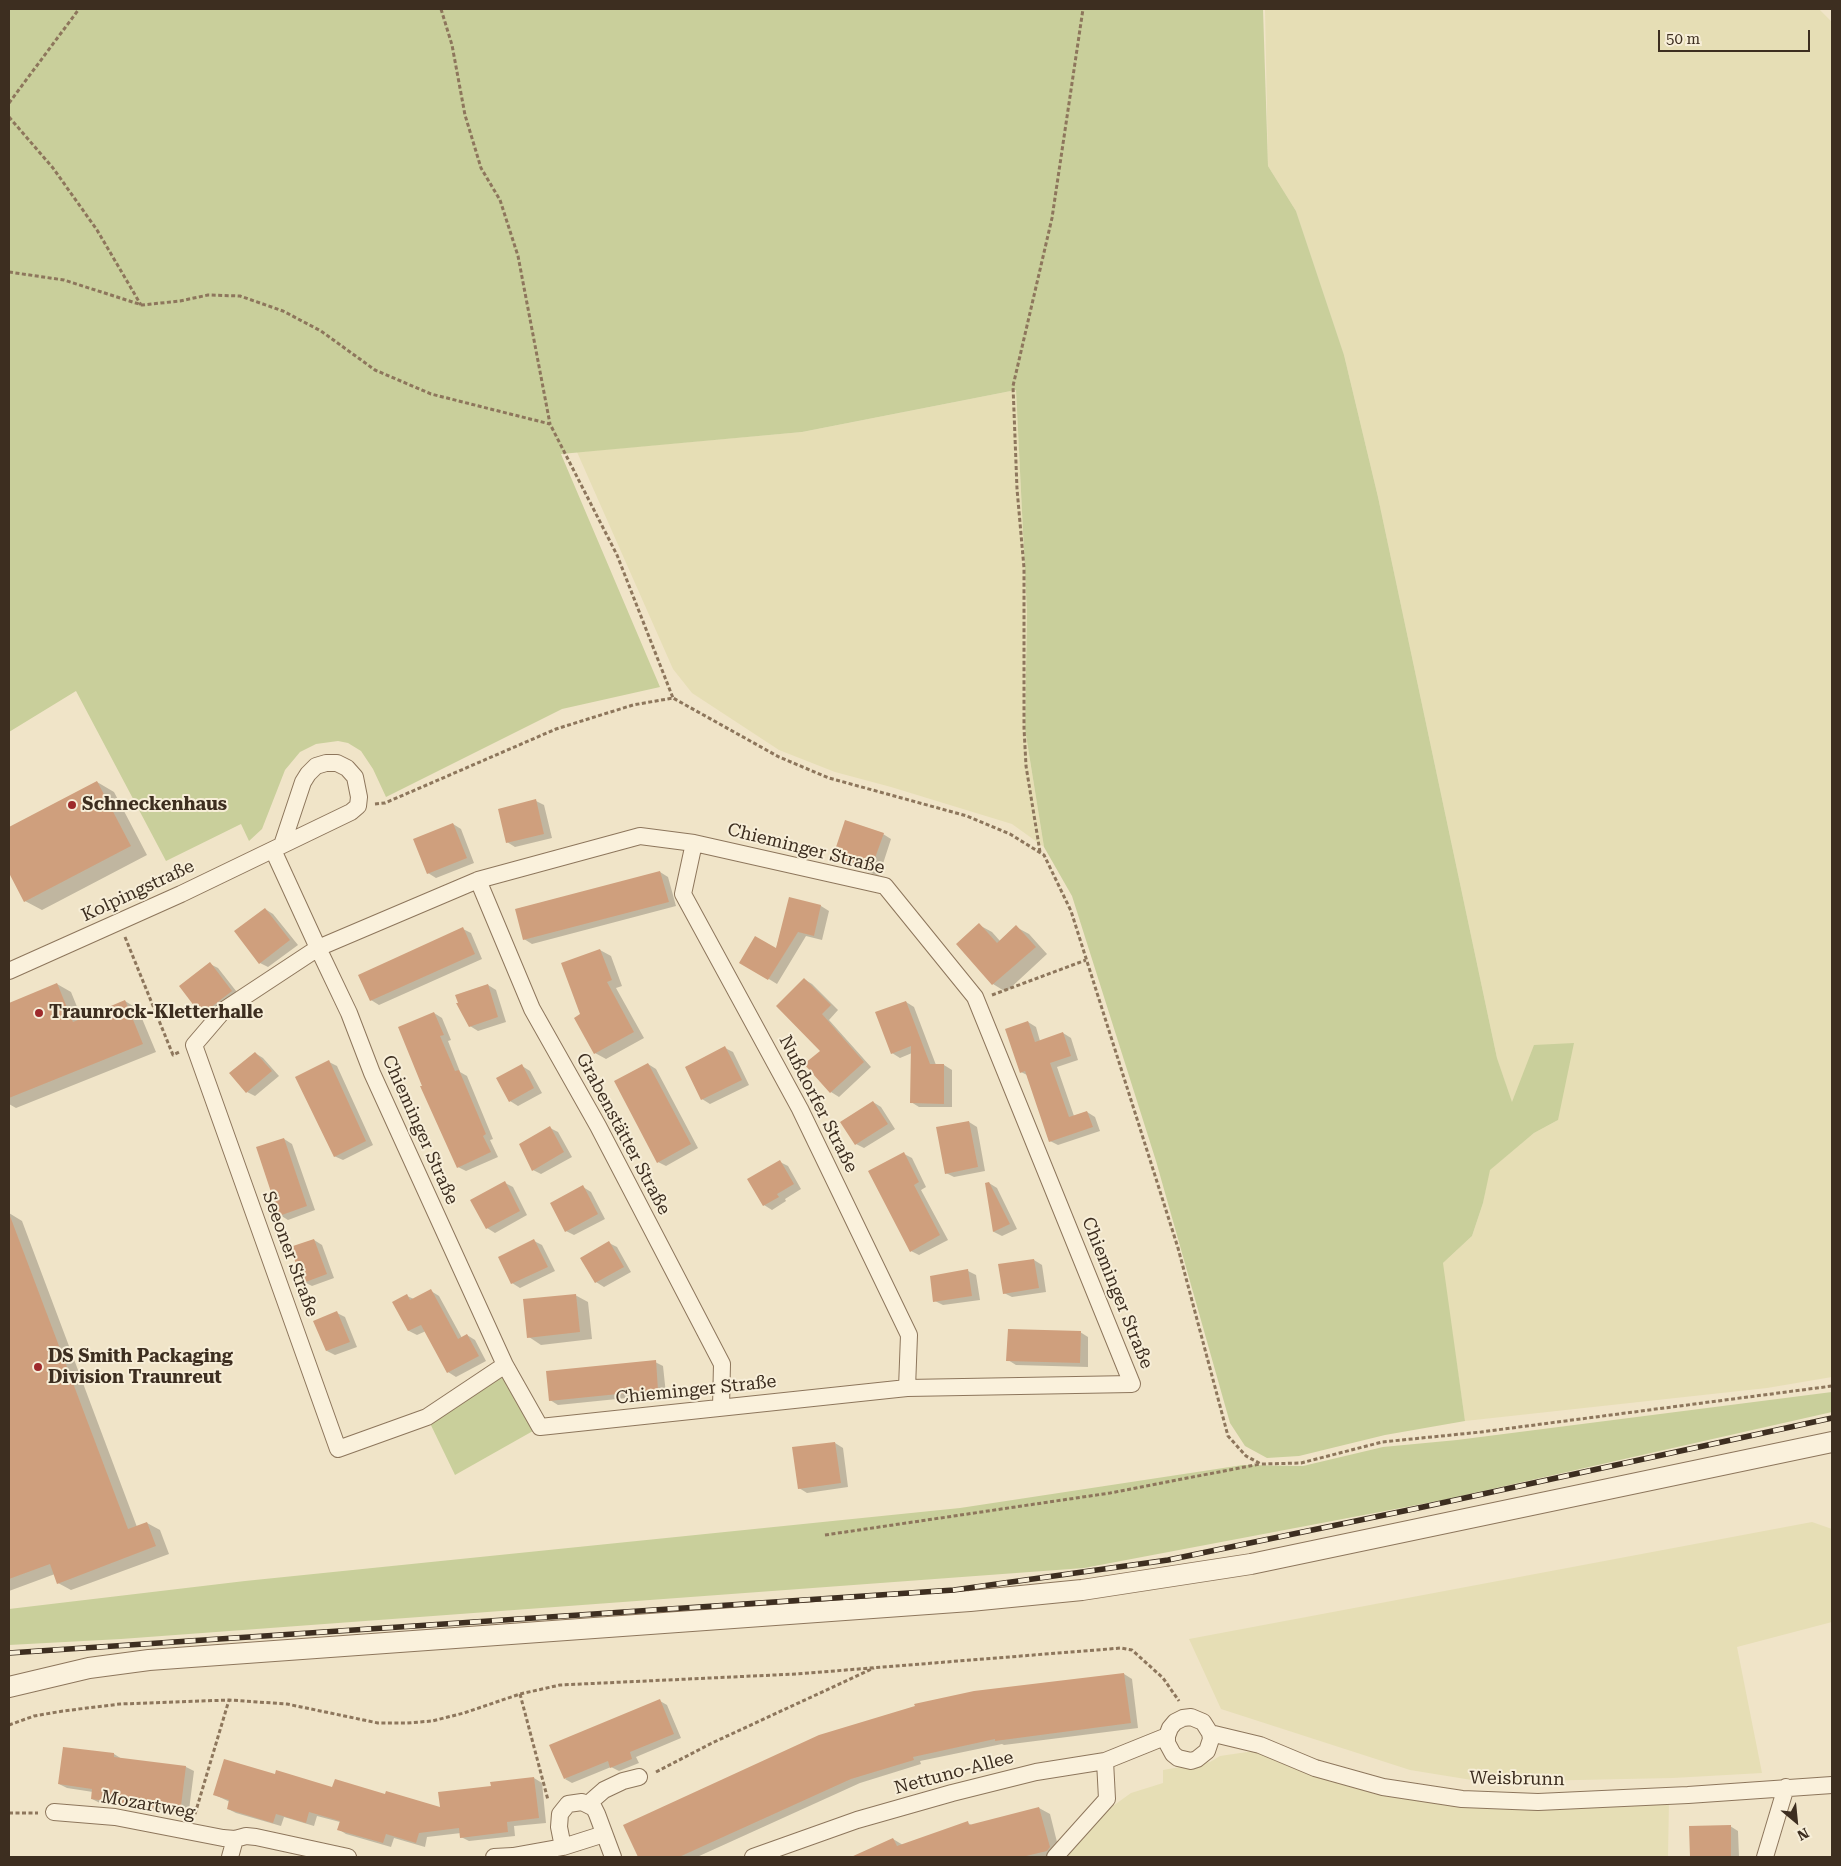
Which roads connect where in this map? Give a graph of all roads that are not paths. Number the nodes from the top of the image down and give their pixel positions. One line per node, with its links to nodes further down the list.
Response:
1 (694, 843): 3 (street, Chieminger Straße); 7 (street, Nußdorfer Straße); 7 (street, Chieminger Straße)
2 (278, 848): 2 (street, Kolpingstraße); 4 (street, Chieminger Straße); 5 (street, Kolpingstraße)
3 (478, 880): 4 (street, Chieminger Straße); 8 (street, Grabenstätter Straße)
4 (318, 948): 6 (street, Chieminger Straße); 6 (street, Seeoner Straße)
5 (9, 971)
6 (505, 1365): 8 (street, Chieminger Straße)
7 (907, 1388): 8 (street, Chieminger Straße)
8 (721, 1407)
9 (1832, 1442): 10 (street)
10 (9, 1687)
11 (1210, 1732): 12 (street, Nettuno-Allee); 12 (street); 16 (street, Weisbrunn)
12 (1167, 1736): 13 (street, Nettuno-Allee)
13 (1105, 1761): 26 (street, Nettuno-Allee); 27 (street)
14 (639, 1778): 17 (street)
15 (1832, 1785): 16 (street, Weisbrunn)
16 (1786, 1788): 28 (street)
17 (588, 1804): 19 (street); 21 (street)
18 (54, 1812): 20 (street, Mozartweg)
19 (604, 1834): 21 (street); 25 (street)
20 (234, 1839): 22 (street); 23 (street, Mozartweg)
21 (564, 1847): 24 (street)
22 (230, 1857)
23 (348, 1857)
24 (494, 1857)
25 (613, 1857)
26 (753, 1857)
27 (1055, 1857)
28 (1765, 1857)

